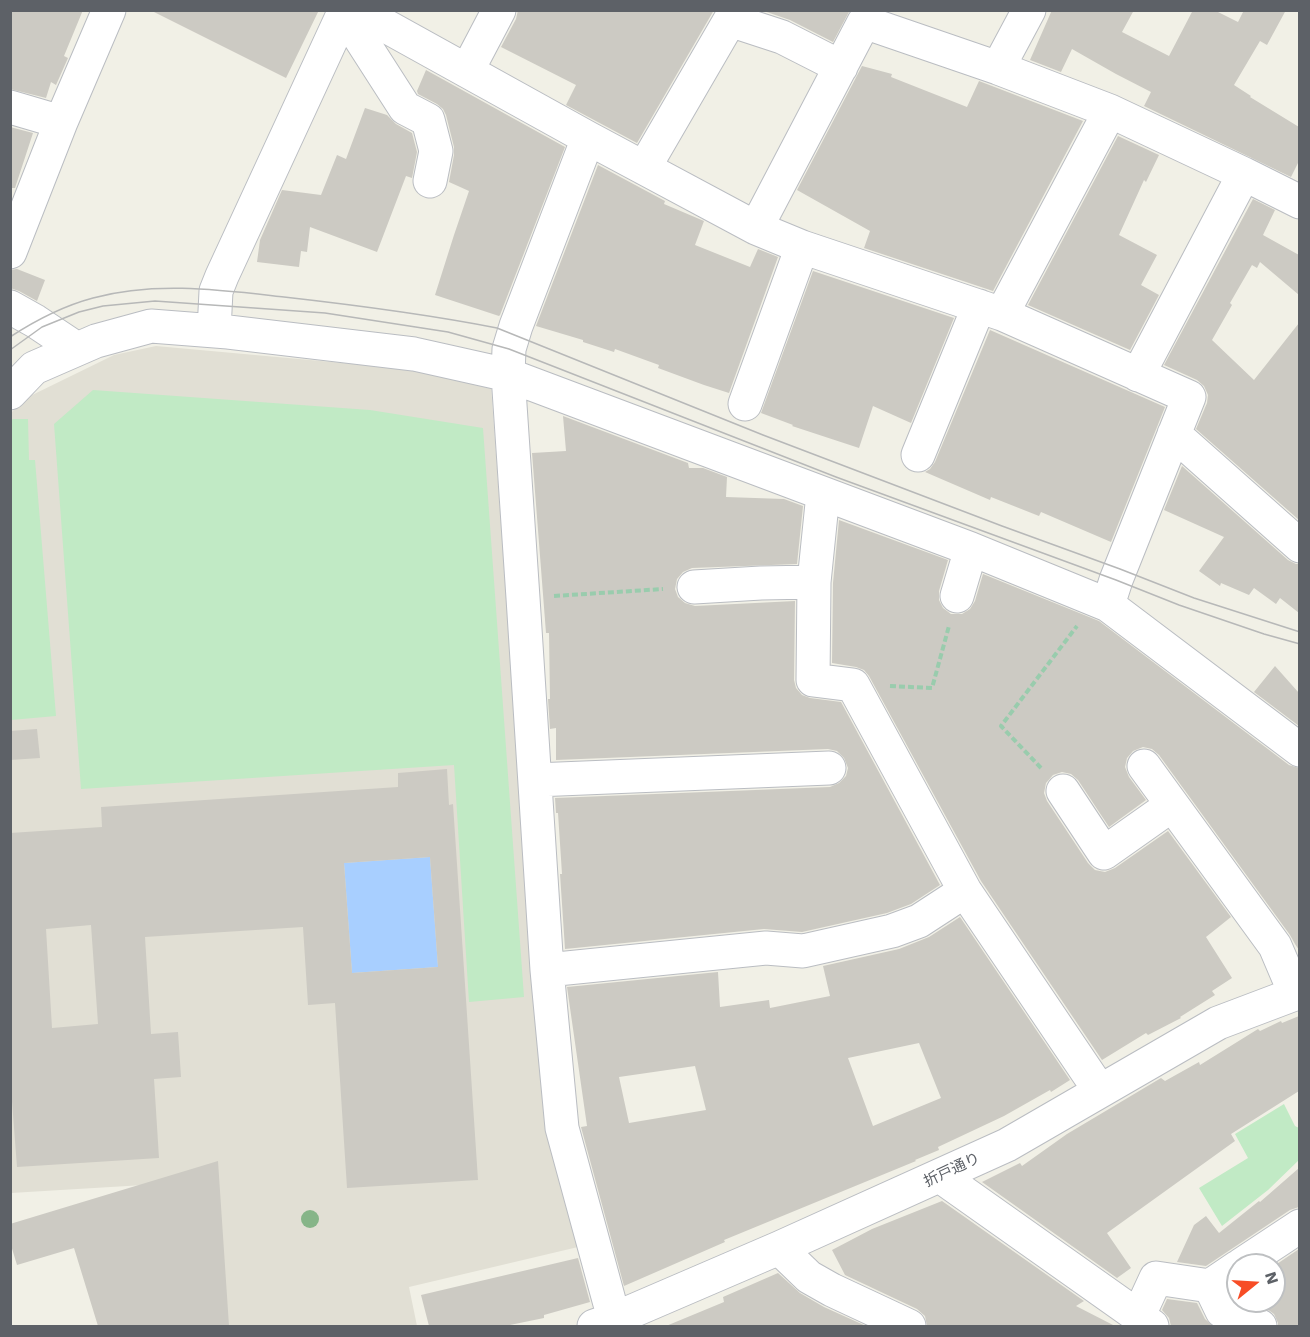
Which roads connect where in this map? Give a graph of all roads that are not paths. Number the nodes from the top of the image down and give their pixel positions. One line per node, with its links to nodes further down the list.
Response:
1 (109, 10): 12 (street)
2 (499, 10): 9 (street)
3 (1029, 10): 8 (street)
4 (349, 11): 6 (street); 16 (street); 23 (street)
5 (722, 15): 7 (street); 14 (street)
6 (394, 20): 9 (street)
7 (841, 66): 8 (street); 18 (street)
8 (998, 68): 11 (street)
9 (467, 71): 13 (street)
10 (10, 107): 12 (street)
11 (1110, 111): 15 (street); 22 (street)
12 (61, 122): 20 (street)
13 (588, 138): 14 (street); 25 (street)
14 (644, 168): 18 (street)
15 (1244, 174): 17 (street); 26 (street)
16 (430, 181)
17 (1299, 202)
18 (756, 228): 19 (street)
19 (802, 247): 22 (street); 28 (street)
20 (10, 252)
21 (10, 307): 24 (street)
22 (990, 310): 26 (street); 30 (street)
23 (214, 331): 24 (street); 25 (street)
24 (77, 349): 27 (street)
25 (508, 375): 31 (street); 41 (street)
26 (1138, 375): 29 (street)
27 (10, 393)
28 (745, 404)
29 (1174, 434): 32 (street); 37 (street)
30 (918, 455)
31 (823, 494): 33 (street); 34 (street)
32 (1299, 546)
33 (971, 549): 36 (street); 37 (street)
34 (814, 582): 35 (street); 44 (street)
35 (694, 587)
36 (957, 596)
37 (1102, 603): 38 (street)
38 (1299, 750)
39 (1144, 766): 43 (street)
40 (829, 768): 41 (street)
41 (535, 780): 45 (street)
42 (1063, 790): 43 (street)
43 (1172, 805): 46 (street)
44 (965, 891): 45 (street); 47 (street)
45 (546, 970): 55 (street)
46 (1297, 992): 47 (street, 折戸通り)
47 (1100, 1091): 48 (street, 折戸通り)
48 (940, 1176): 50 (street, 折戸通り); 54 (street)
49 (1299, 1226): 51 (street)
50 (779, 1248): 55 (street, 折戸通り); 56 (street)
51 (1259, 1253)
52 (1226, 1275): 53 (street)
53 (1210, 1286): 54 (street); 57 (street)
54 (1145, 1322)
55 (607, 1324)
56 (909, 1326)
57 (1260, 1326)

